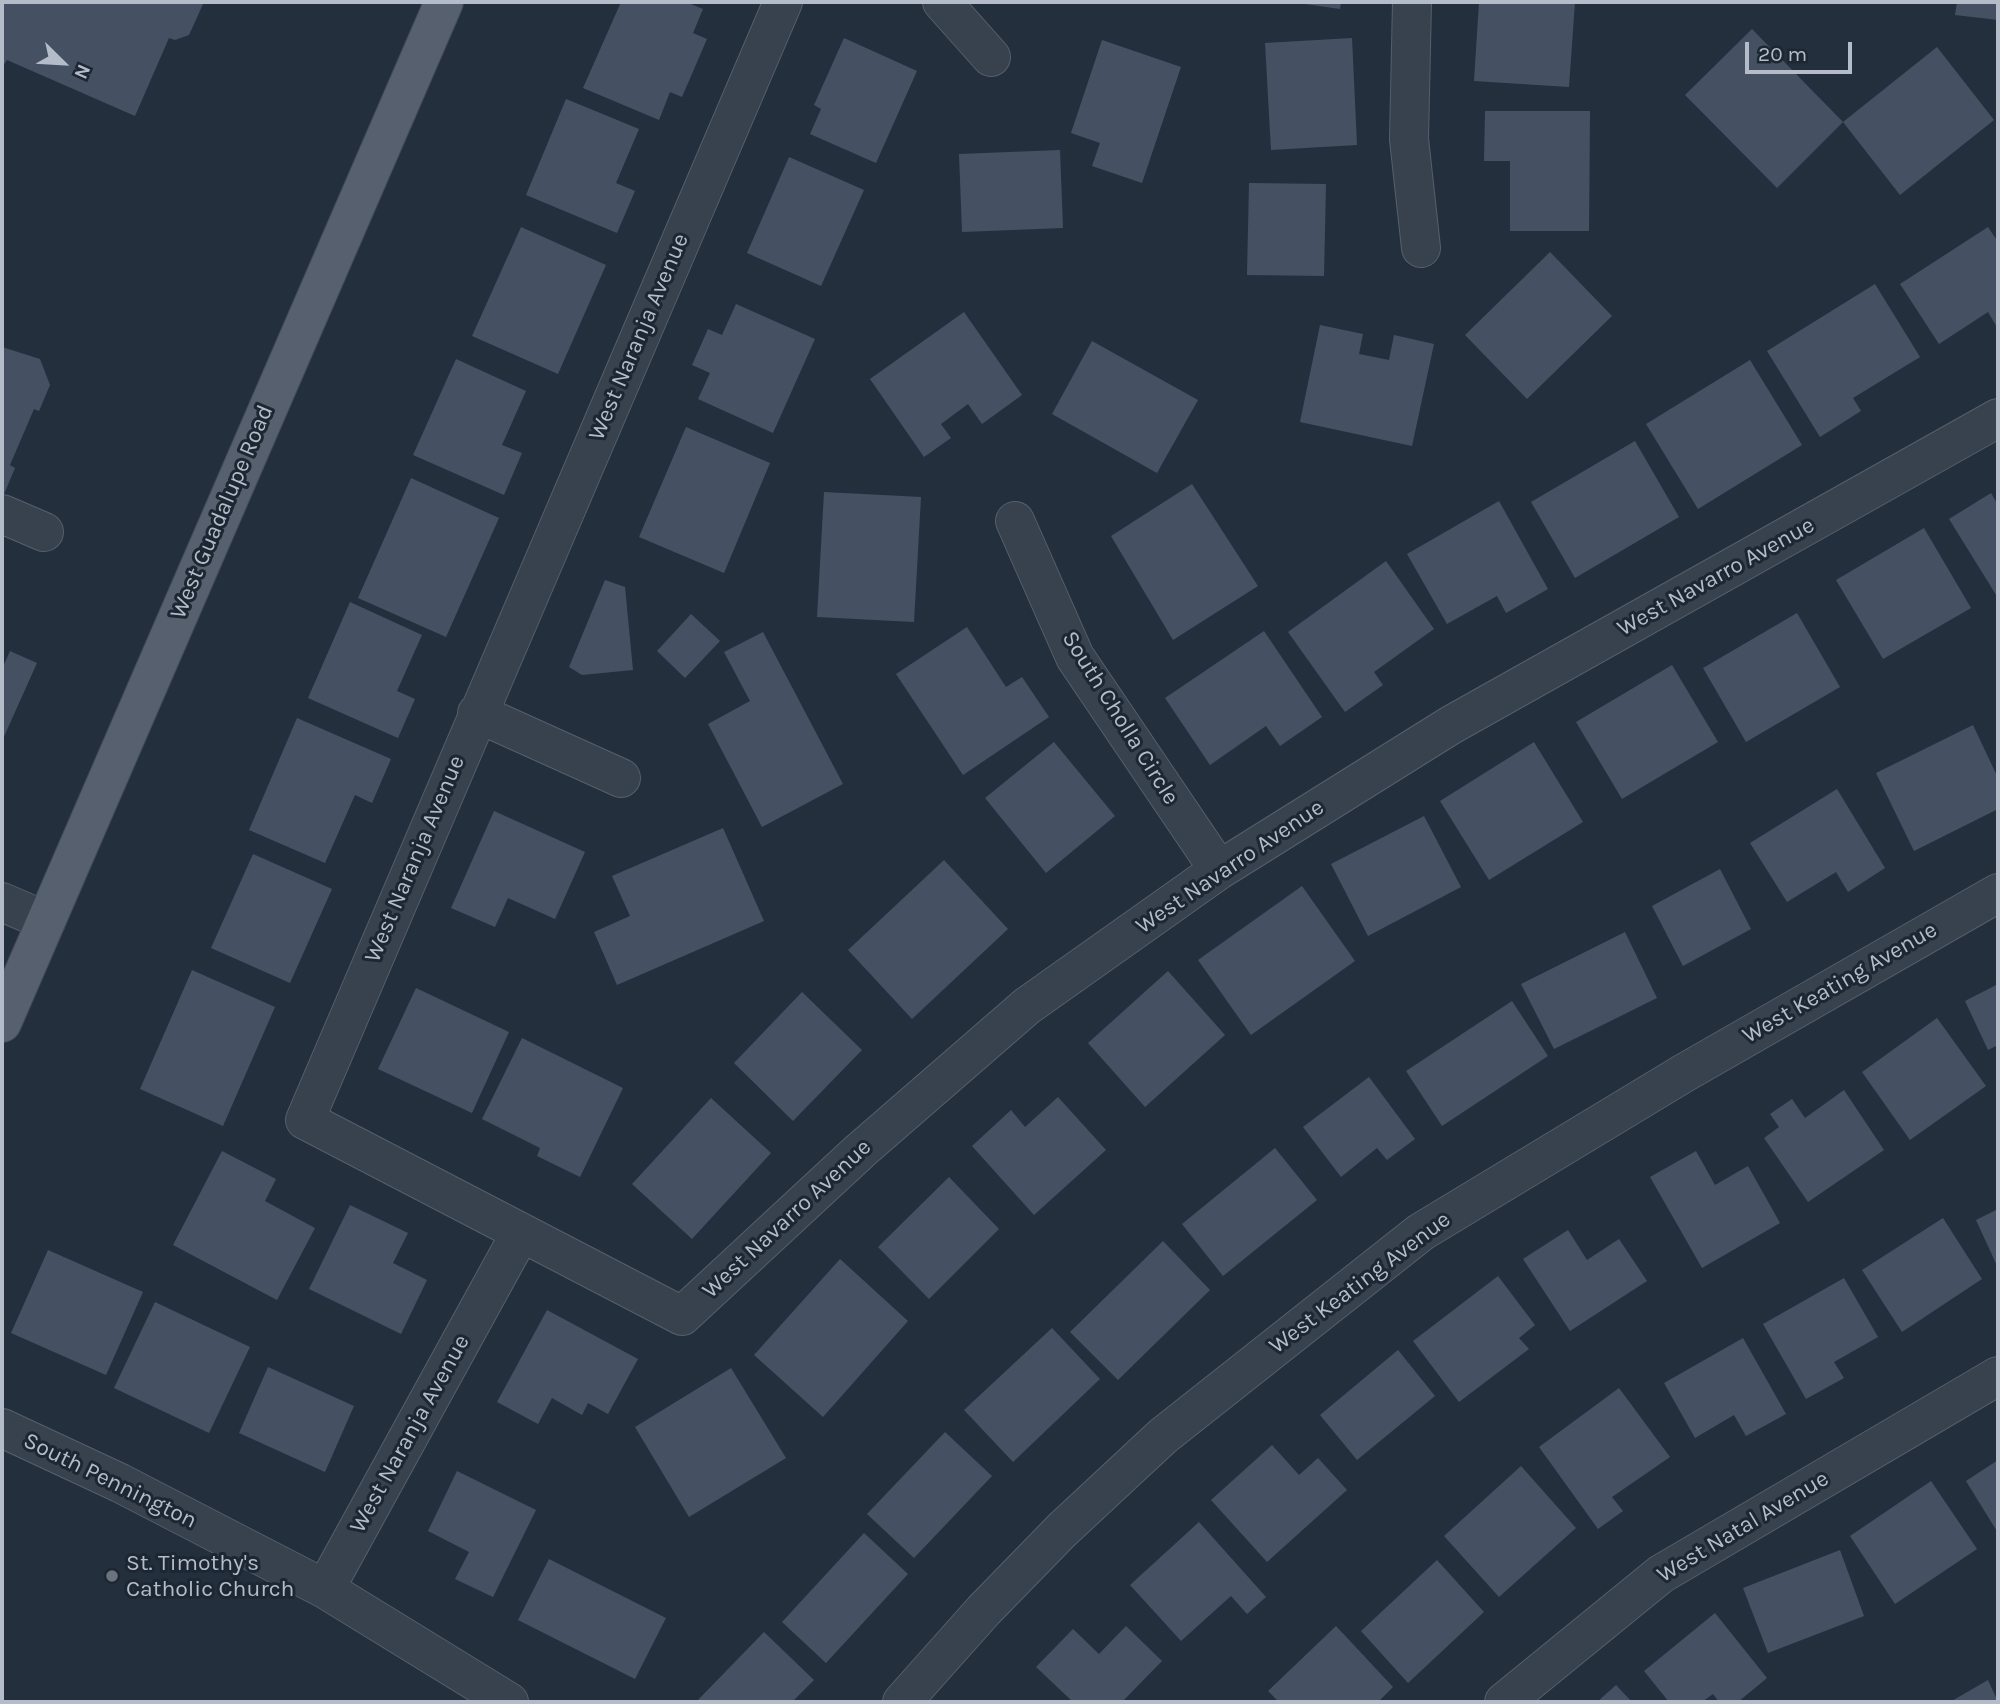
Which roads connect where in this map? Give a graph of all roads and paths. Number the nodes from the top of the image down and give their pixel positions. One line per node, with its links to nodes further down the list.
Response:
1 (444, 2): 16 (main road, West Guadalupe Road)
2 (783, 2): 11 (street, West Naranja Avenue)
3 (942, 2): 5 (street)
4 (1412, 2): 6 (street)
5 (991, 57)
6 (1421, 248)
7 (1998, 418): 13 (street, West Navarro Avenue)
8 (2, 514): 10 (street)
9 (1014, 521): 13 (street, South Cholla Circle)
10 (44, 532)
11 (477, 713): 12 (street); 18 (street, West Naranja Avenue)
12 (621, 778)
13 (1219, 870): 18 (street, West Navarro Avenue)
14 (1998, 892): 23 (street, West Keating Avenue)
15 (2, 902): 16 (street)
16 (46, 921): 17 (main road, West Guadalupe Road)
17 (2, 1023)
18 (520, 1234): 21 (street, West Naranja Avenue)
19 (1998, 1376): 24 (street, West Natal Avenue)
20 (2, 1428): 21 (street, South Pennington)
21 (325, 1589): 22 (street, South Pennington)
22 (509, 1702)
23 (902, 1702)
24 (1504, 1702)

